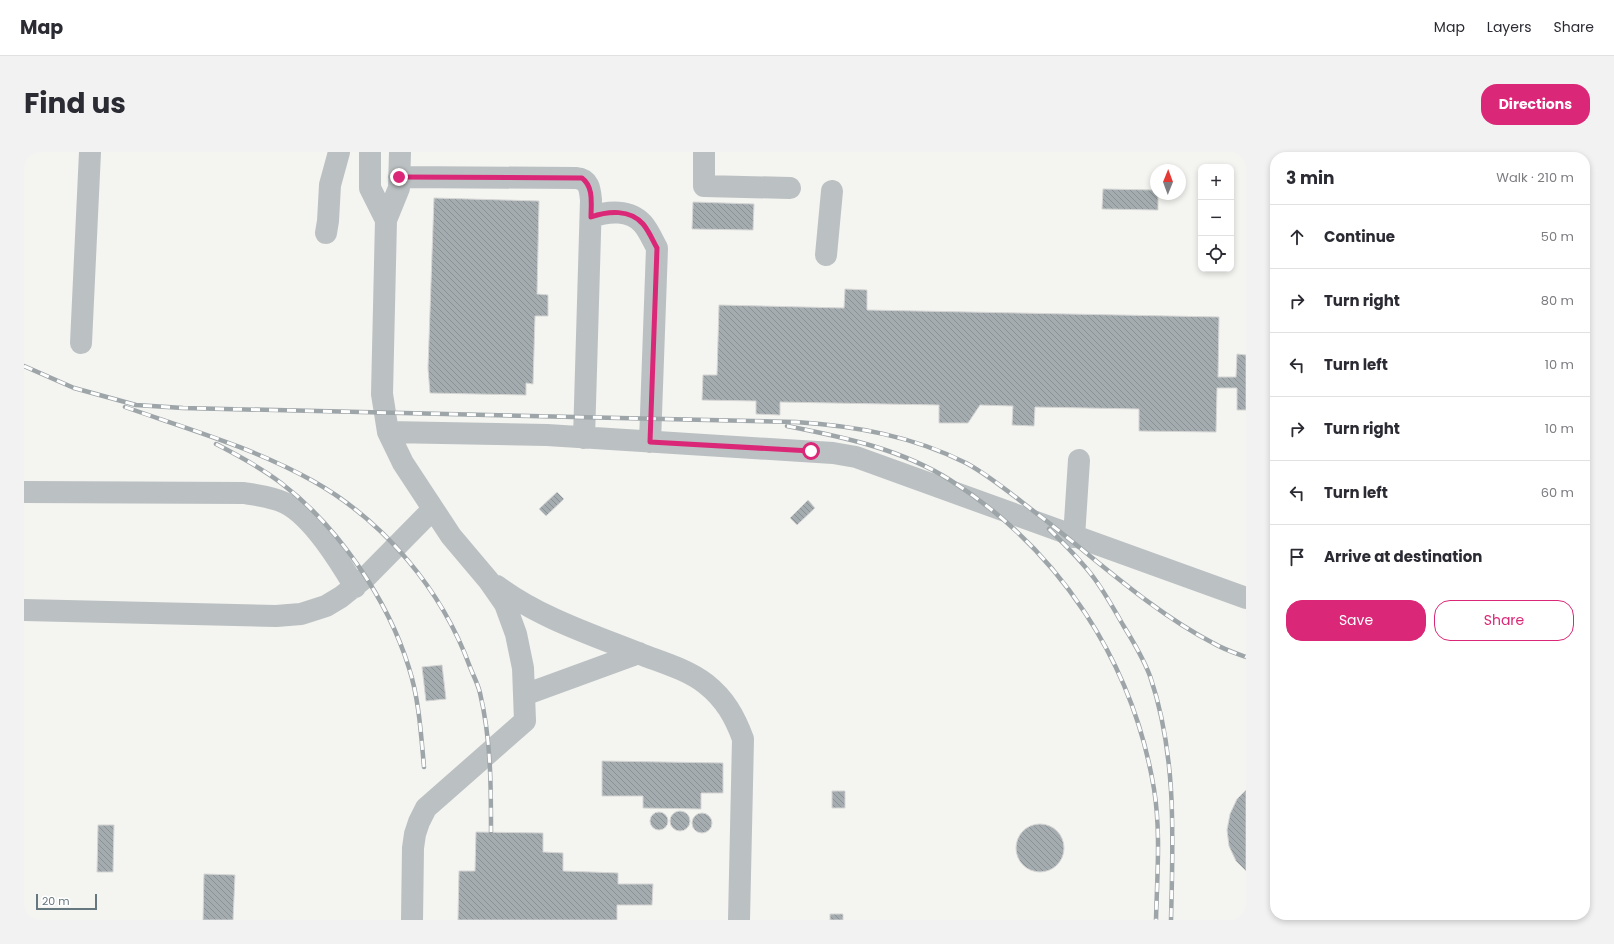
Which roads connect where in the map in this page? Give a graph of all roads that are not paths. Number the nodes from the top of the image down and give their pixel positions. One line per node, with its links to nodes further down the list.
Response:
1 (90, 152): 13 (street)
2 (339, 152): 11 (street)
3 (370, 152): 10 (street)
4 (400, 152): 6 (street)
5 (704, 152): 7 (street)
6 (399, 177): 9 (street); 10 (street)
7 (790, 188)
8 (832, 191): 12 (street)
9 (591, 217): 15 (street); 16 (street)
10 (386, 220): 14 (street)
11 (326, 233)
12 (826, 255)
13 (81, 343)
14 (388, 432): 15 (street); 19 (street)
15 (584, 438): 16 (street)
16 (650, 442): 20 (street)
17 (1079, 460): 20 (street)
18 (24, 492): 22 (street)
19 (433, 509): 21 (street); 22 (street)
20 (1074, 537): 23 (street)
21 (490, 581): 25 (street); 26 (street)
22 (354, 587): 24 (street)
23 (1246, 598)
24 (24, 610)
25 (639, 653): 26 (street); 28 (street)
26 (524, 695): 27 (street)
27 (412, 920)
28 (739, 920)

